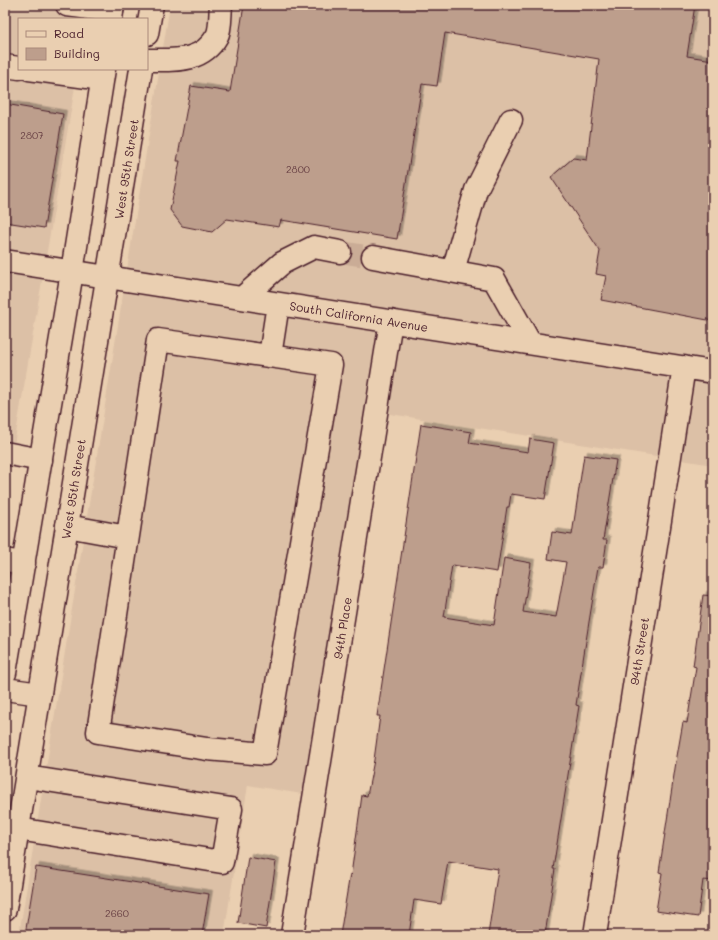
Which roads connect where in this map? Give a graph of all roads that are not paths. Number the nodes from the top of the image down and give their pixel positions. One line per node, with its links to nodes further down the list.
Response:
1 (67, 5): 4 (street)
2 (152, 5): 5 (street)
3 (222, 5): 6 (street)
4 (112, 12)
5 (148, 28)
6 (148, 60)
7 (5, 66): 8 (street)
8 (18, 68)
9 (44, 70): 11 (street)
10 (142, 70): 18 (street, West 95th Street)
11 (103, 74): 17 (street)
12 (511, 120): 16 (street)
13 (340, 252): 19 (street)
14 (373, 257): 16 (street)
15 (5, 262): 17 (street, South California Avenue)
16 (453, 271): 22 (street)
17 (72, 272): 18 (street, South California Avenue); 27 (street)
18 (108, 277): 19 (street, South California Avenue); 28 (street, West 95th Street)
19 (242, 298): 20 (street, South California Avenue)
20 (278, 304): 21 (street, South California Avenue); 23 (street)
21 (391, 321): 22 (street, South California Avenue); 38 (street, 94th Place)
22 (530, 343): 24 (street, South California Avenue)
23 (270, 356): 29 (street); 29 (street)
24 (684, 367): 25 (street, South California Avenue); 39 (street, 94th Street)
25 (713, 372)
26 (5, 453): 27 (street)
27 (41, 460): 30 (street)
28 (67, 526): 29 (street); 34 (street, West 95th Street)
29 (127, 537)
30 (14, 562): 31 (street)
31 (8, 633): 32 (street)
32 (5, 673)
33 (5, 689): 34 (street)
34 (40, 694): 35 (street, West 95th Street)
35 (26, 777): 36 (street, West 95th Street); 36 (street)
36 (18, 829): 37 (street, West 95th Street)
37 (5, 909)
38 (292, 935)
39 (595, 935)

